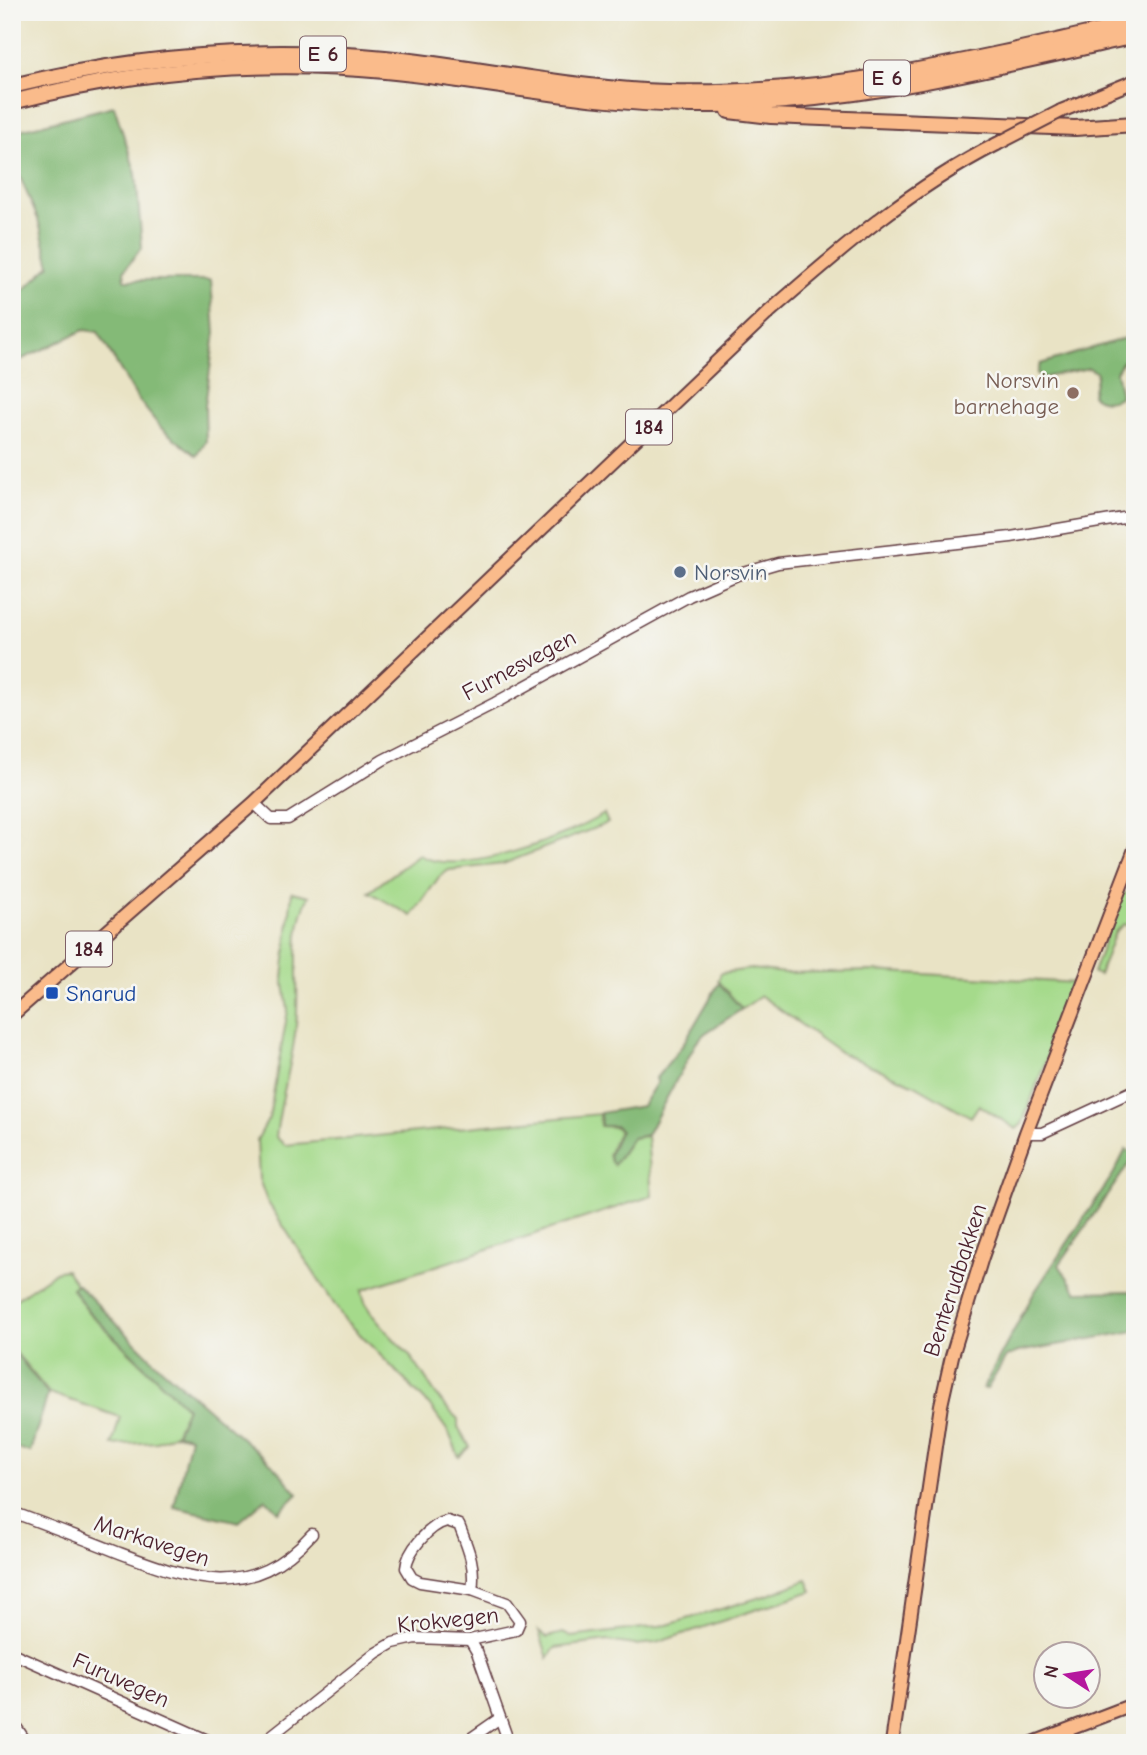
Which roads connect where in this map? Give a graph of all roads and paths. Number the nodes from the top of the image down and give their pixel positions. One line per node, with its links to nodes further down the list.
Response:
1 (1135, 23): 4 (highway, E 6)
2 (1135, 36): 6 (highway, E 6)
3 (1135, 81): 9 (main road, 184, bridge)
4 (12, 86)
5 (12, 102): 6 (highway, E 6)
6 (689, 105): 7 (highway, E 6)
7 (1135, 124)
8 (1135, 516): 9 (street, Furnesvegen)
9 (254, 803): 11 (main road, 184)
10 (1135, 849): 13 (main road, Benterudbakken)
11 (12, 1015)
12 (1135, 1090): 13 (street)
13 (1026, 1133): 27 (main road, Benterudbakken)
14 (12, 1512): 15 (street, Markavegen)
15 (312, 1534)
16 (472, 1590): 16 (street, Krokvegen); 17 (street, Krokvegen)
17 (470, 1640): 20 (street); 24 (street, Krokvegen)
18 (12, 1653): 23 (street, Furuvegen)
19 (1135, 1704): 28 (main road)
20 (500, 1718): 25 (street); 26 (street)
21 (12, 1721): 22 (street)
22 (27, 1743)
23 (214, 1743)
24 (262, 1743)
25 (464, 1743)
26 (509, 1743)
27 (892, 1743)
28 (1032, 1743)

